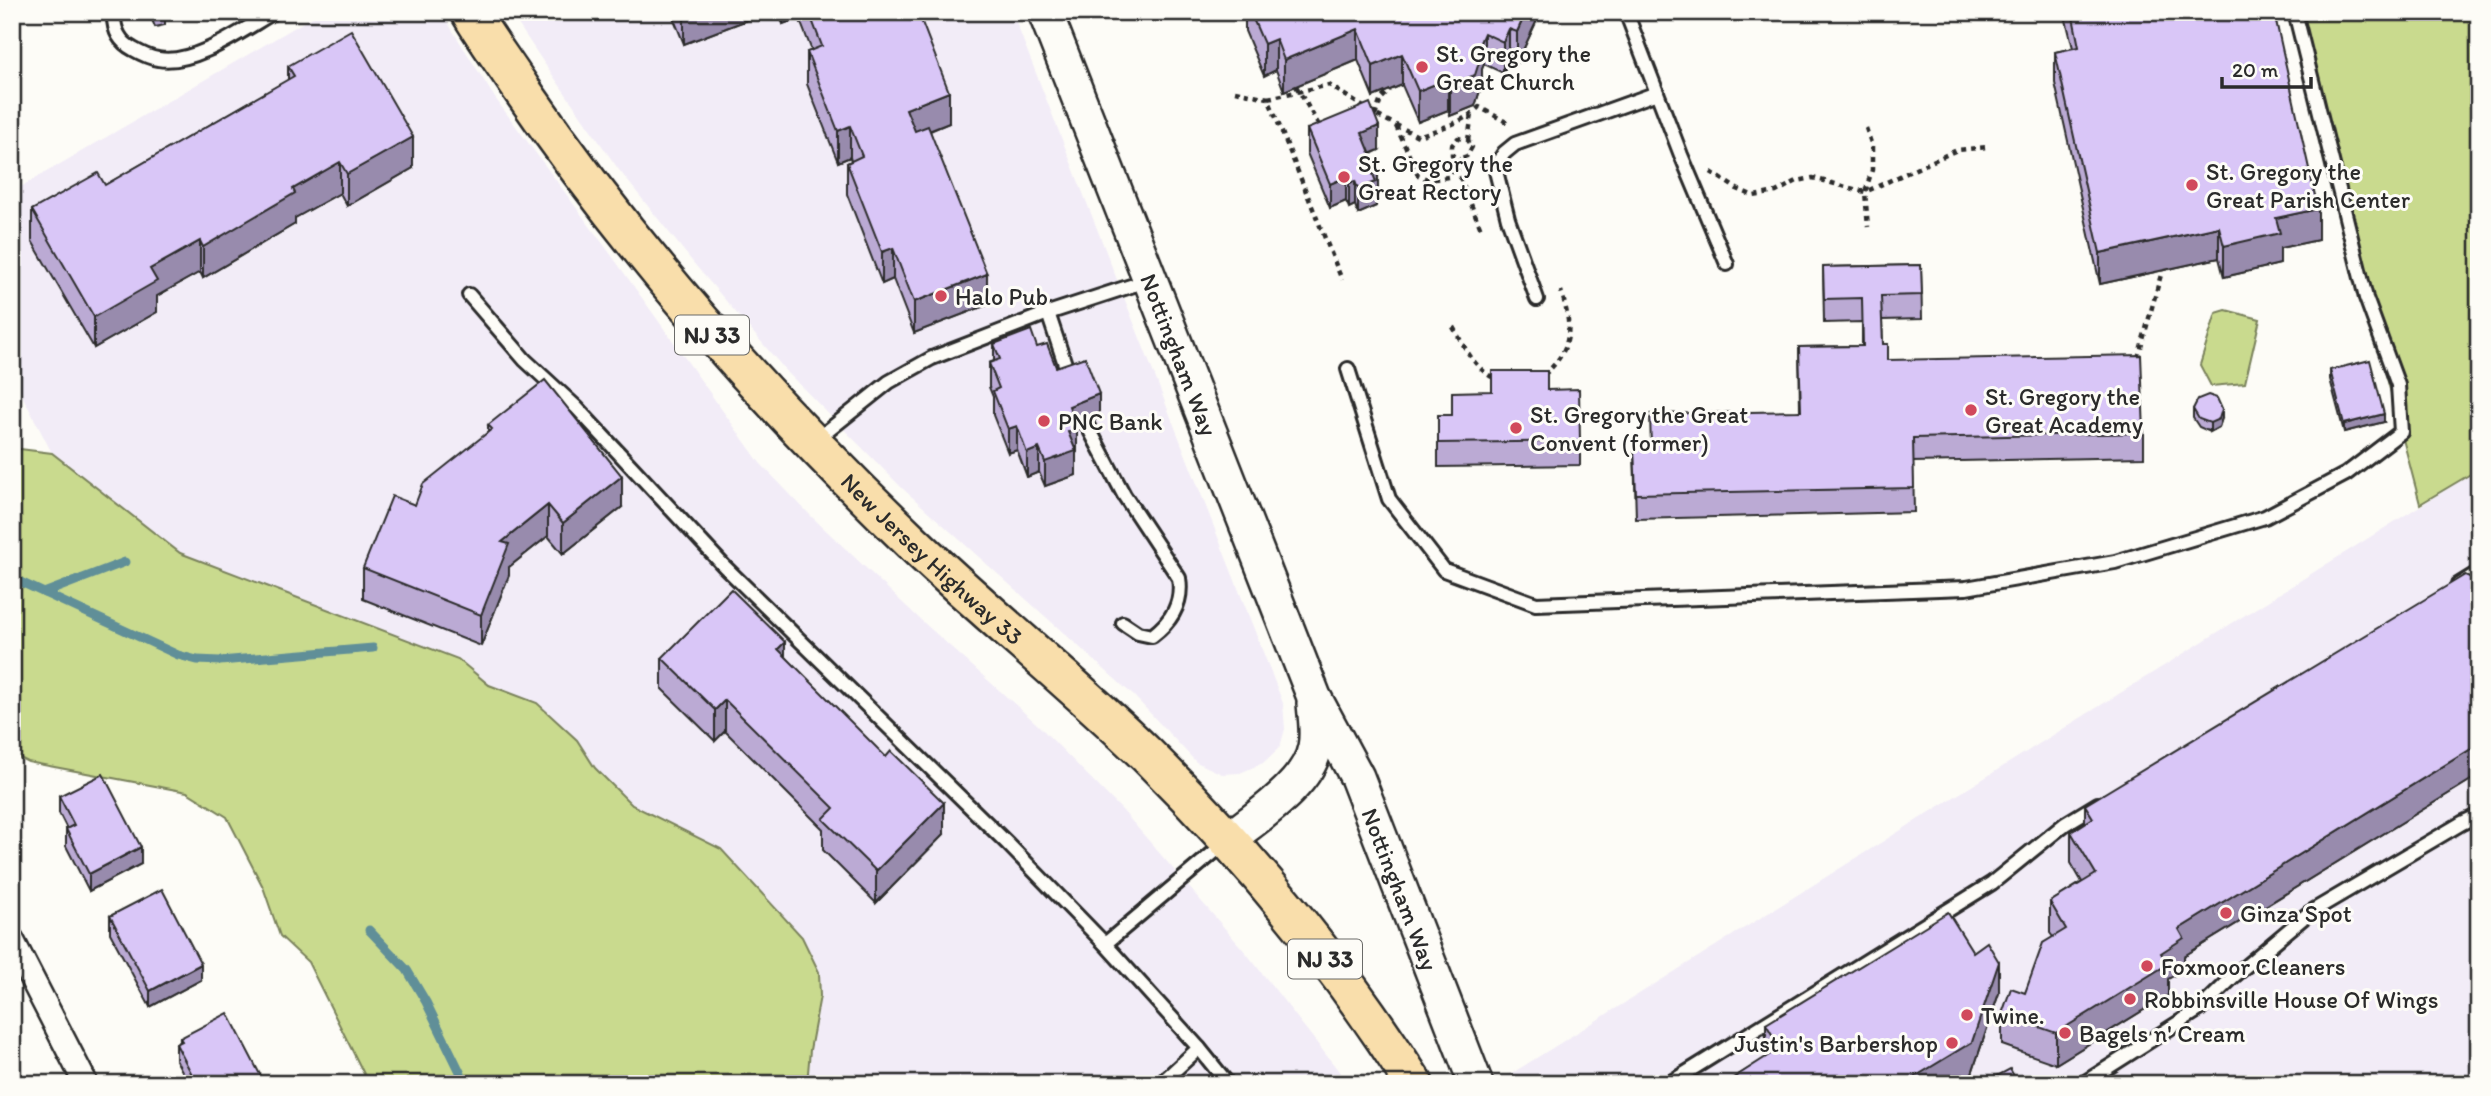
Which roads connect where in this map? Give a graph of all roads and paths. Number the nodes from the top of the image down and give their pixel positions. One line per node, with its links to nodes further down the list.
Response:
1 (114, 12): 2 (lane)
2 (274, 12)
3 (470, 12): 43 (main road, New Jersey Highway 33 / NJ 33)
4 (1045, 12): 30 (street, Nottingham Way)
5 (1626, 12): 11 (lane)
6 (2295, 12): 38 (lane)
7 (1296, 86): 10 (path)
8 (1390, 90): 14 (path)
9 (1235, 91): 12 (path)
10 (1298, 93): 12 (path); 14 (path); 18 (path)
11 (1657, 93): 20 (lane); 28 (lane)
12 (1268, 98): 31 (path)
13 (1472, 114): 16 (path); 19 (path); 20 (path)
14 (1376, 115): 15 (path); 16 (path)
15 (1374, 124)
16 (1395, 125): 23 (path)
17 (1866, 128): 25 (path)
18 (1322, 133)
19 (1468, 140): 22 (path); 22 (path)
20 (1518, 143): 34 (lane)
21 (1987, 147): 25 (path)
22 (1459, 159): 23 (path)
23 (1456, 167): 27 (path)
24 (1710, 172): 25 (path)
25 (1865, 192): 26 (path)
26 (1868, 227)
27 (1481, 229)
28 (1727, 264)
29 (2162, 271): 37 (path)
30 (1150, 279): 35 (lane); 47 (street, Nottingham Way)
31 (1342, 280)
32 (1561, 291): 39 (path)
33 (469, 295): 52 (lane)
34 (1537, 299)
35 (1048, 313): 41 (lane); 43 (lane)
36 (1454, 327): 40 (path)
37 (2136, 367)
38 (1348, 369)
39 (1537, 381)
40 (1505, 382)
41 (1072, 386)
42 (1086, 423): 46 (lane)
43 (812, 443): 50 (main road, New Jersey Highway 33 / NJ 33)
44 (2479, 572): 45 (lane)
45 (2443, 594)
46 (1123, 623)
47 (1314, 697): 50 (street, Nottingham Way); 58 (street, Nottingham Way)
48 (2112, 796): 59 (lane)
49 (2479, 815): 60 (lane)
50 (1228, 840): 52 (lane); 57 (main road, New Jersey Highway 33 / NJ 33)
51 (12, 940): 54 (street)
52 (1105, 944): 53 (lane)
53 (1199, 1048): 55 (lane); 56 (lane)
54 (86, 1084)
55 (1160, 1084)
56 (1228, 1084)
57 (1414, 1084)
58 (1476, 1084)
59 (1668, 1084)
60 (2082, 1084)

